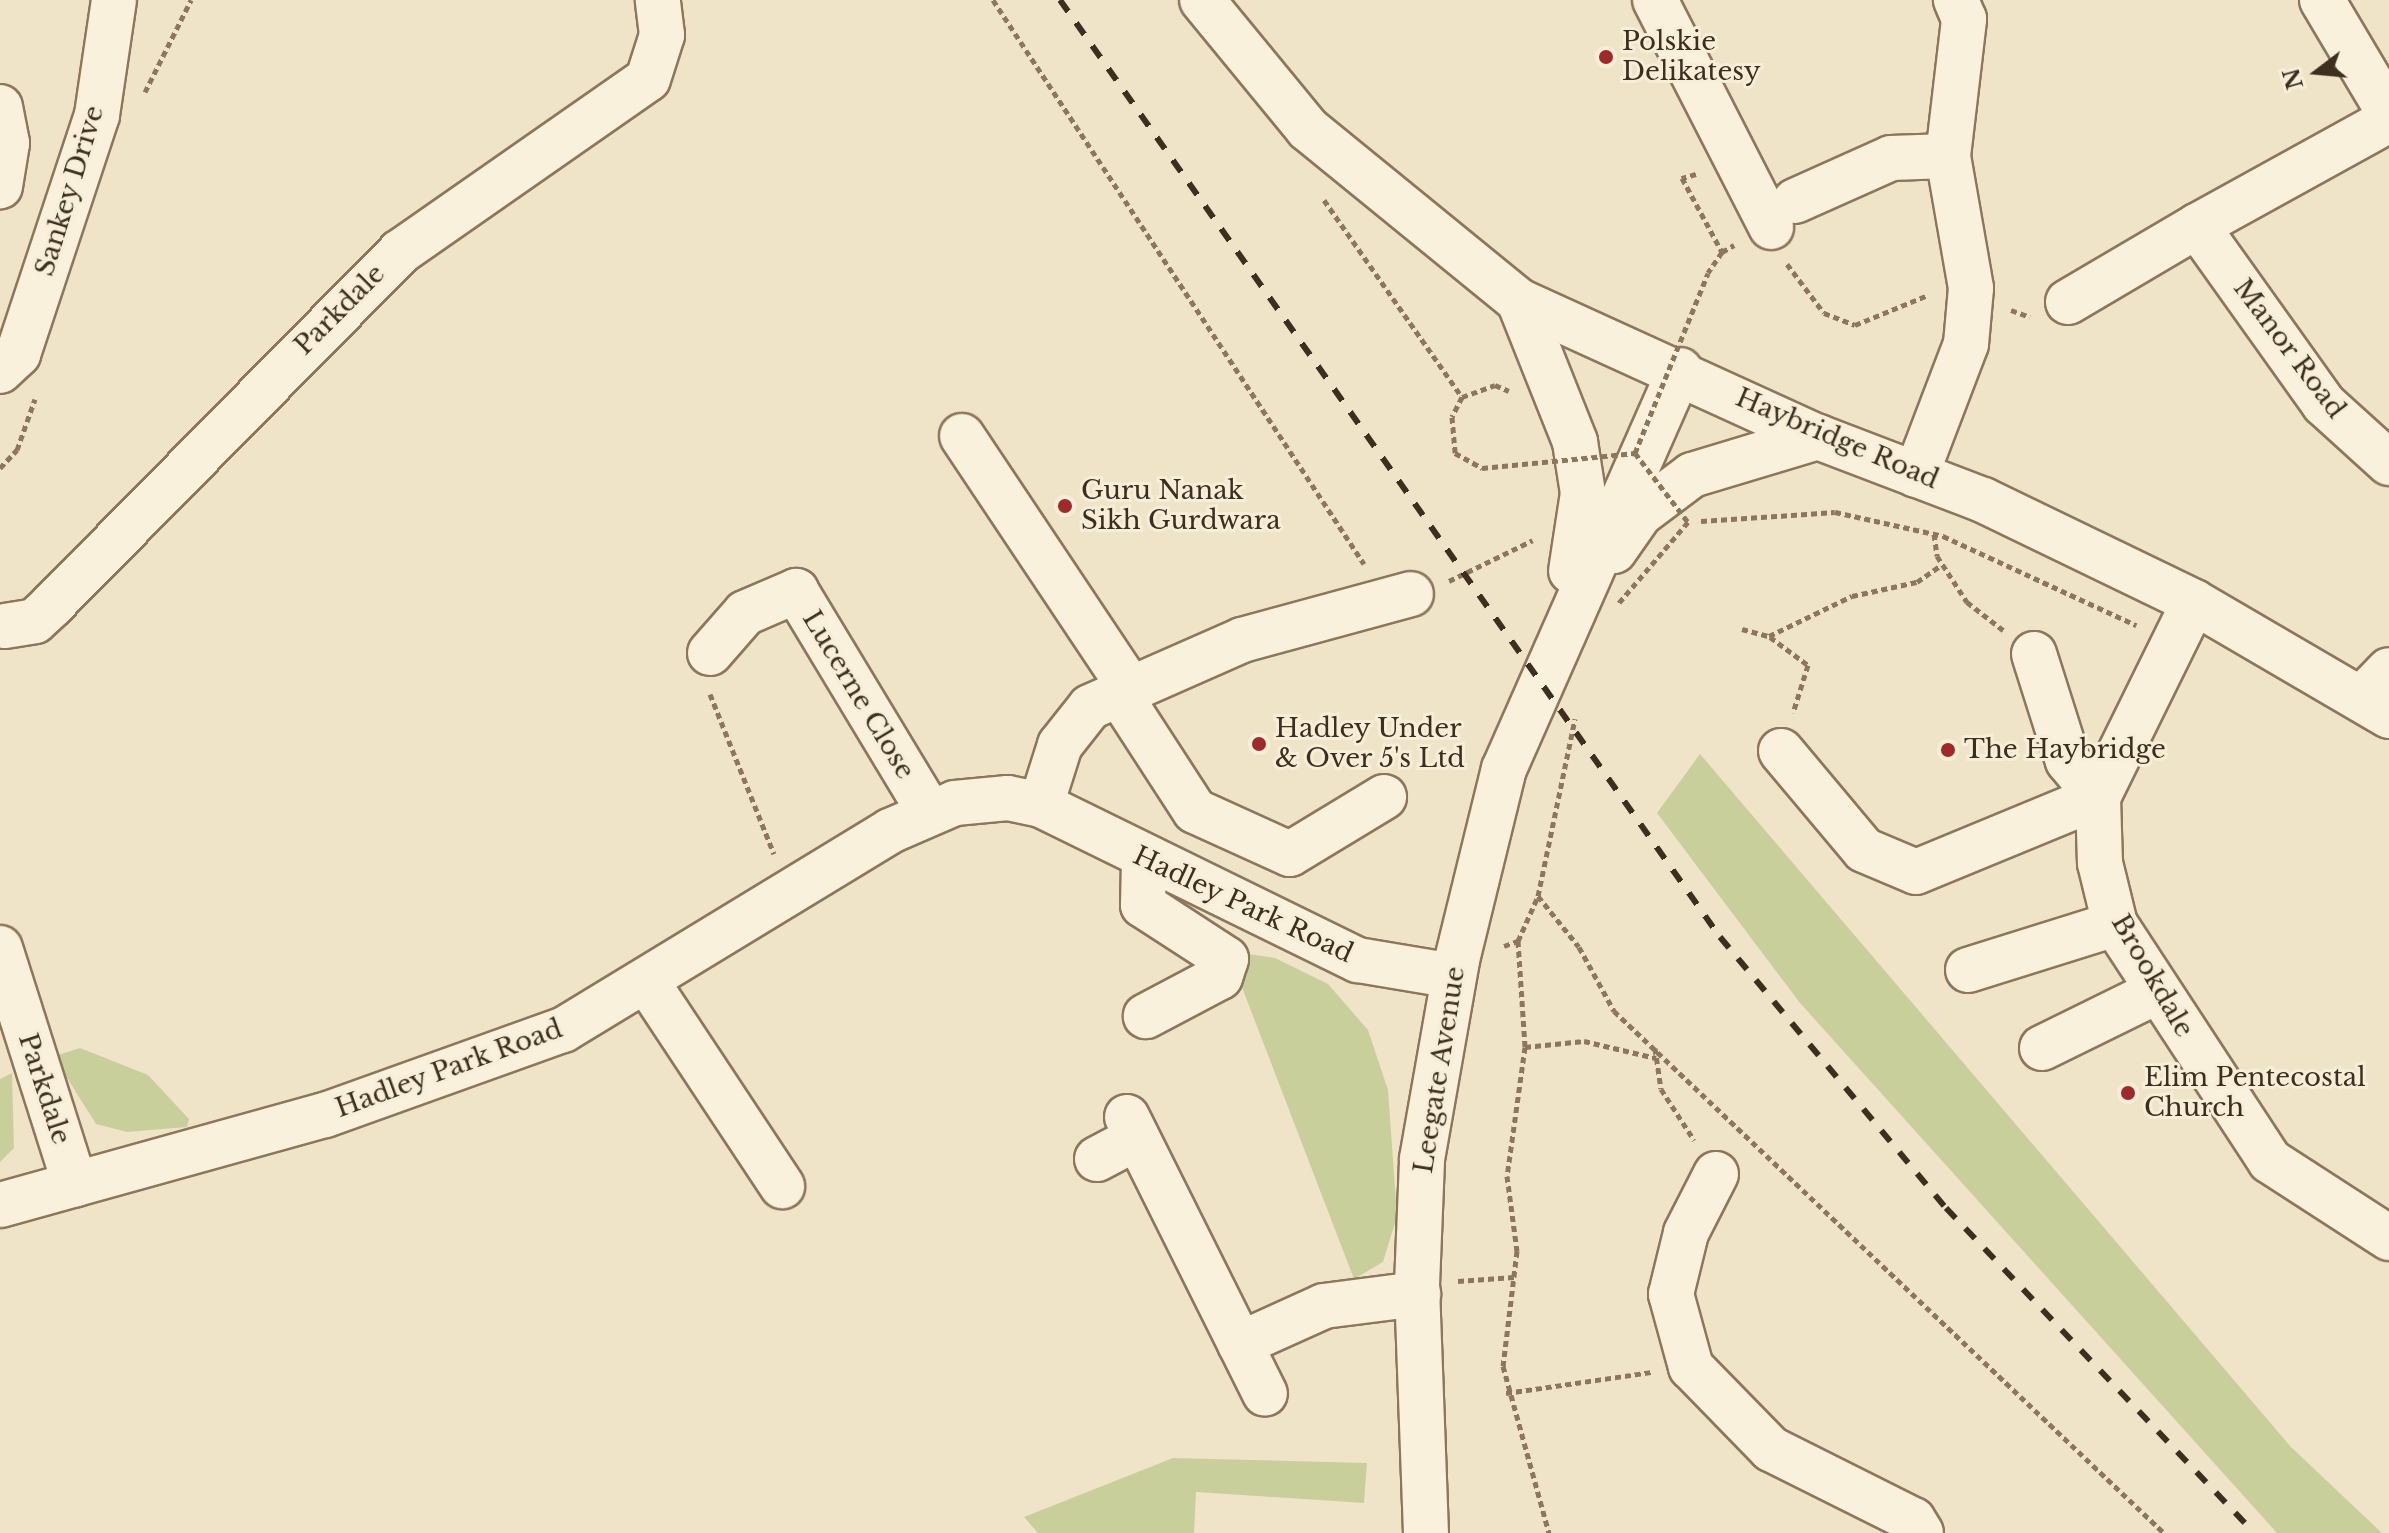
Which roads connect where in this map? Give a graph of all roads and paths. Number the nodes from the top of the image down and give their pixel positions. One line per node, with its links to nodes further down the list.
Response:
1 (114, 0): 21 (street, Sankey Drive)
2 (658, 0): 39 (street, Parkdale)
3 (993, 0): 35 (path)
4 (1202, 0): 11 (street, Haybridge Road)
5 (1655, 0): 14 (street)
6 (1956, 0): 12 (street)
7 (2322, 0): 9 (street)
8 (0, 107): 13 (street)
9 (2389, 113)
10 (2389, 120): 15 (street)
11 (1308, 129): 18 (street, Haybridge Road); 22 (path)
12 (1948, 156): 14 (street); 17 (street)
13 (0, 186)
14 (1783, 214): 17 (path)
15 (2197, 226): 19 (street); 28 (street, Manor Road)
16 (1708, 273): 27 (path, bridge)
17 (1971, 288): 19 (path); 29 (street)
18 (1519, 301): 20 (street, Haybridge Road); 38 (street, Leegate Avenue)
19 (2068, 302)
20 (1680, 370): 25 (street, Haybridge Road); 38 (street, Leegate Avenue)
21 (0, 371)
22 (1462, 397): 23 (path); 27 (path, bridge)
23 (1521, 400)
24 (962, 436): 45 (street)
25 (1818, 437): 29 (street, Haybridge Road); 38 (street, Leegate Avenue)
26 (1545, 452): 30 (path)
27 (1635, 453): 31 (path, bridge)
28 (2389, 463)
29 (1916, 475): 36 (street, Haybridge Road)
30 (1548, 476)
31 (1688, 522): 33 (path); 37 (path, bridge)
32 (1540, 530): 35 (path)
33 (1934, 534): 34 (path); 42 (path)
34 (1941, 565): 41 (path); 44 (path)
35 (1400, 598): 45 (street)
36 (2194, 602): 42 (street, Brookdale); 46 (street, Haybridge Road)
37 (1611, 618)
38 (1562, 624): 59 (street, Leegate Avenue)
39 (2, 629)
40 (1742, 629): 41 (path)
41 (1769, 636): 48 (path)
42 (2174, 642): 50 (street, Brookdale)
43 (710, 653): 52 (street, Lucerne Close); 54 (path)
44 (2034, 654): 50 (street)
45 (1123, 688): 49 (street); 51 (street)
46 (2380, 695)
47 (1577, 712): 63 (path)
48 (1781, 751): 50 (street)
49 (1384, 797)
50 (2098, 797): 55 (street, Brookdale)
51 (1041, 805): 52 (street, Hadley Park Road); 53 (street, Hadley Park Road)
52 (928, 810): 54 (street, Hadley Park Road)
53 (1144, 861): 59 (street, Hadley Park Road); 62 (street)
54 (791, 891): 60 (street, Hadley Park Road)
55 (2115, 924): 58 (street); 61 (street, Brookdale)
56 (1518, 941): 64 (path)
57 (0, 948): 69 (street, Parkdale)
58 (1968, 970)
59 (1454, 976): 74 (street, Leegate Avenue)
60 (647, 982): 69 (street, Hadley Park Road); 70 (street)
61 (2156, 992): 65 (street); 72 (street, Brookdale)
62 (1146, 1016)
63 (1655, 1046): 66 (path); 82 (path)
64 (1525, 1047): 66 (path); 73 (path)
65 (2042, 1048)
66 (1656, 1058): 68 (path)
67 (1097, 1159): 75 (street)
68 (1716, 1174): 76 (street)
69 (75, 1184): 71 (street, Hadley Park Road)
70 (782, 1186)
71 (0, 1205)
72 (2389, 1238)
73 (1514, 1277): 74 (path); 77 (path)
74 (1418, 1290): 75 (street); 79 (street, Leegate Avenue)
75 (1240, 1344): 78 (street)
76 (1691, 1367): 77 (path); 81 (street)
77 (1506, 1393): 80 (path)
78 (1265, 1394)
79 (1426, 1533)
80 (1549, 1533)
81 (1921, 1533)
82 (2164, 1533)

